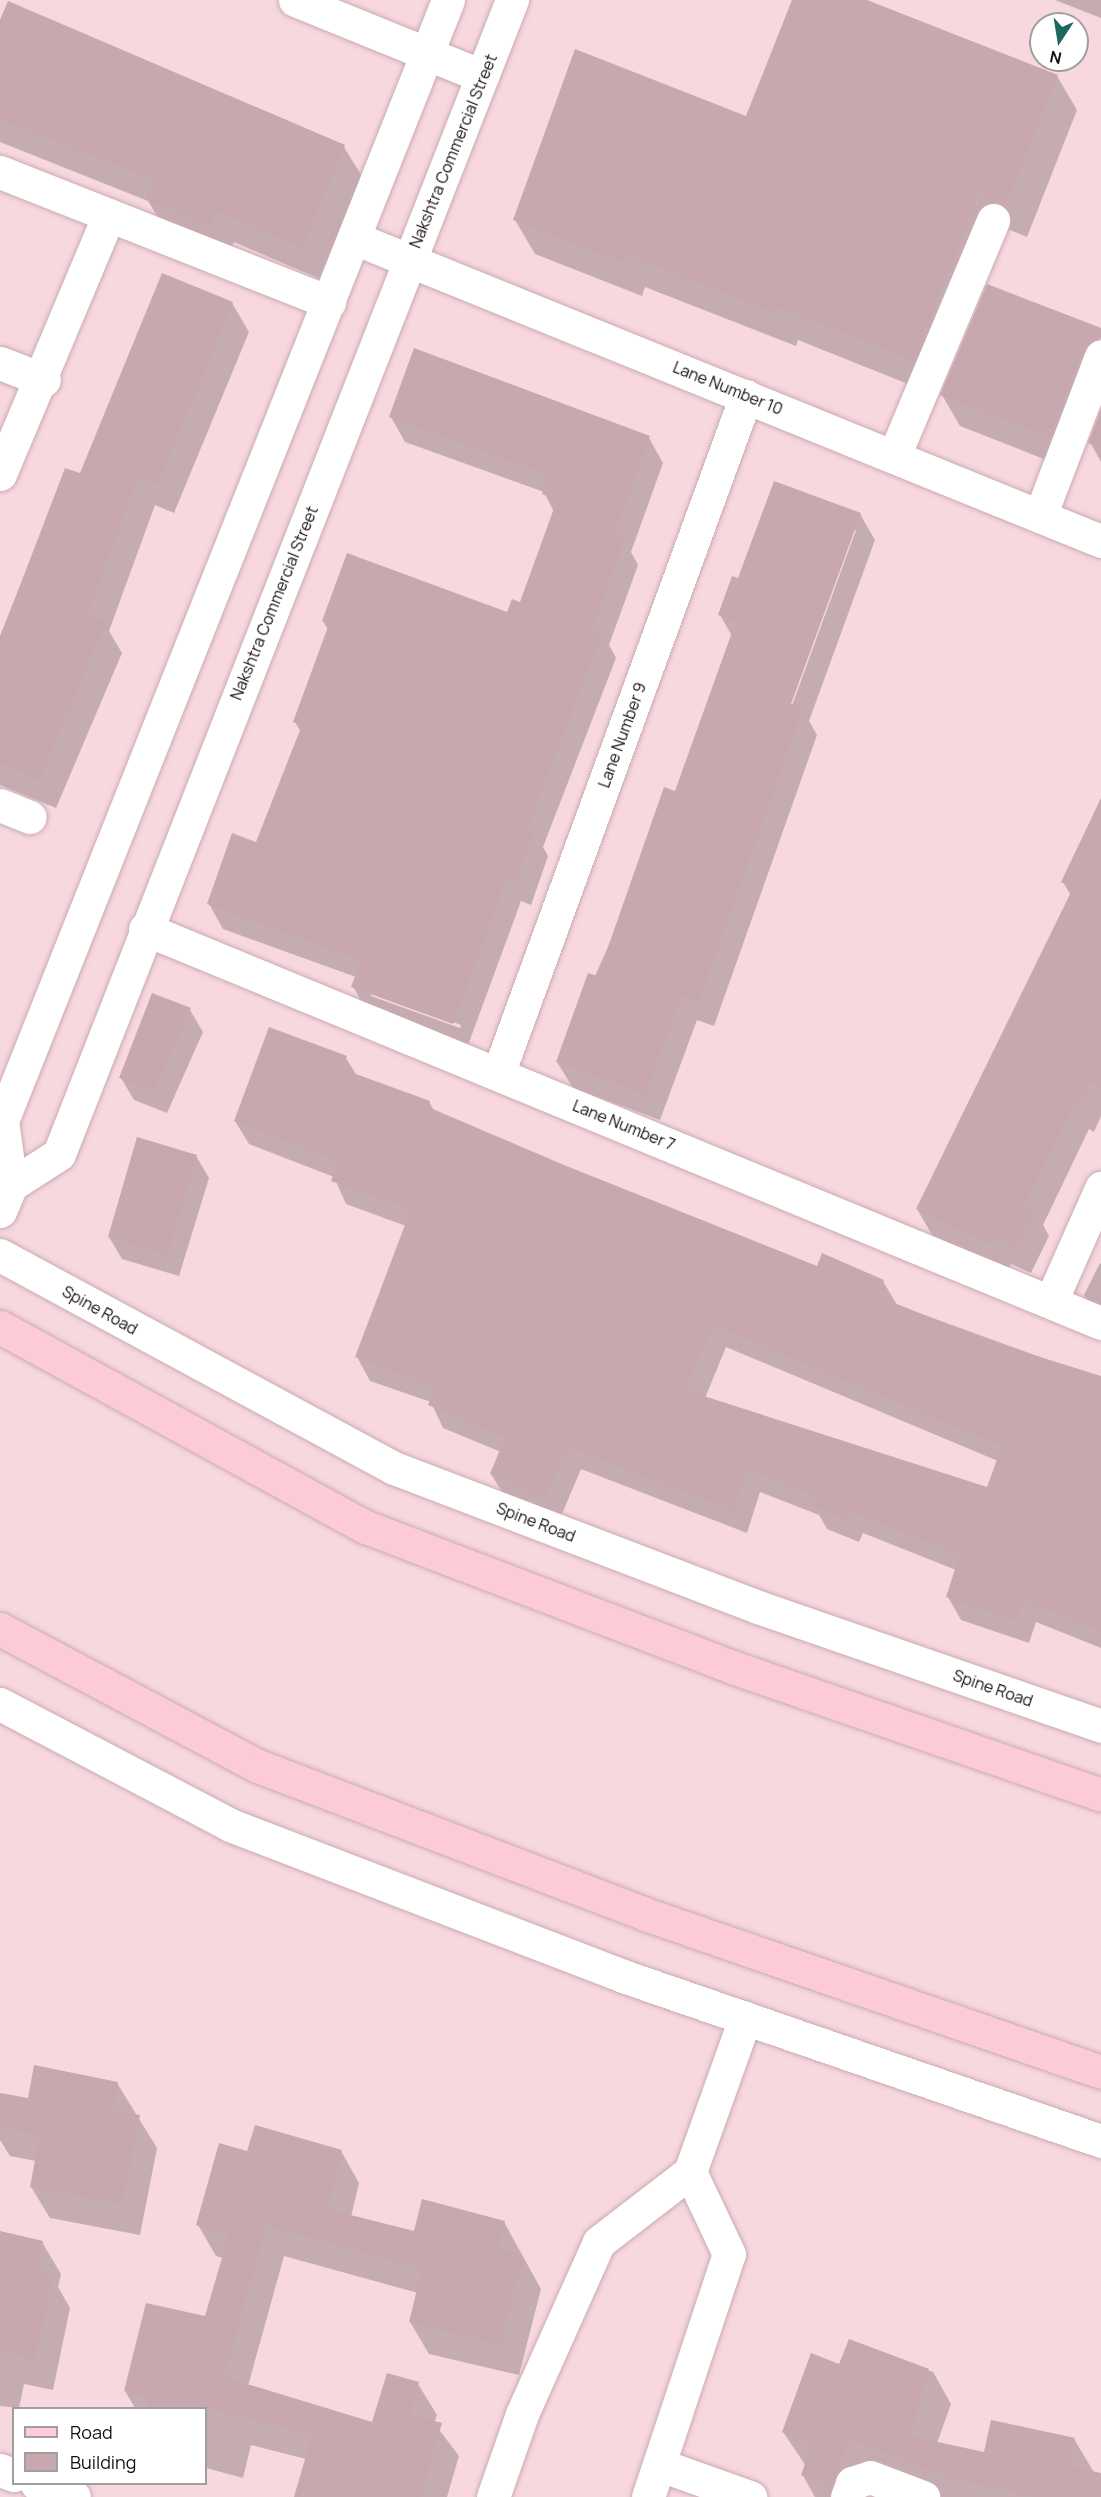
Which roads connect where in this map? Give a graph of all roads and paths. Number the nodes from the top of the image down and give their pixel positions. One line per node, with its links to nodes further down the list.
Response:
1 (295, 0): 4 (street)
2 (448, 0): 4 (street, Nakshtra Commercial Street)
3 (512, 0): 5 (street, Nakshtra Commercial Street)
4 (427, 53): 5 (street); 9 (street, Nakshtra Commercial Street)
5 (482, 76): 10 (street, Nakshtra Commercial Street)
6 (0, 172): 7 (street)
7 (109, 215): 11 (street); 14 (street)
8 (993, 220): 16 (street)
9 (354, 238): 10 (street, Lane Number 10); 11 (street, Nakshtra Commercial Street)
10 (410, 260): 15 (street, Lane Number 10); 22 (street, Nakshtra Commercial Street)
11 (329, 302): 25 (street, Nakshtra Commercial Street)
12 (1101, 356): 18 (street)
13 (0, 363): 14 (street)
14 (44, 380): 17 (street)
15 (746, 396): 16 (street, Lane Number 10); 23 (street, Lane Number 9)
16 (894, 456): 18 (street, Lane Number 10)
17 (0, 474)
18 (1040, 516): 19 (street, Lane Number 10)
19 (1101, 541)
20 (0, 804): 21 (street)
21 (30, 817)
22 (145, 929): 23 (street, Lane Number 7); 25 (street, Nakshtra Commercial Street)
23 (498, 1074): 27 (street, Lane Number 7)
24 (1101, 1188): 27 (street)
25 (5, 1198)
26 (0, 1255): 32 (street, Spine Road)
27 (1051, 1300): 28 (street, Lane Number 7)
28 (1101, 1323)
29 (0, 1327): 33 (main road)
30 (0, 1629): 35 (main road)
31 (0, 1704): 34 (street)
32 (1101, 1726)
33 (1101, 1795)
34 (745, 2018): 36 (street); 37 (street)
35 (1101, 2072)
36 (1101, 2141)
37 (690, 2172): 38 (street); 41 (street)
38 (660, 2465): 42 (street); 43 (street)
39 (41, 2485): 40 (street)
40 (74, 2497)
41 (493, 2497)
42 (648, 2497)
43 (750, 2497)
44 (847, 2497): 45 (street)
45 (923, 2497)

